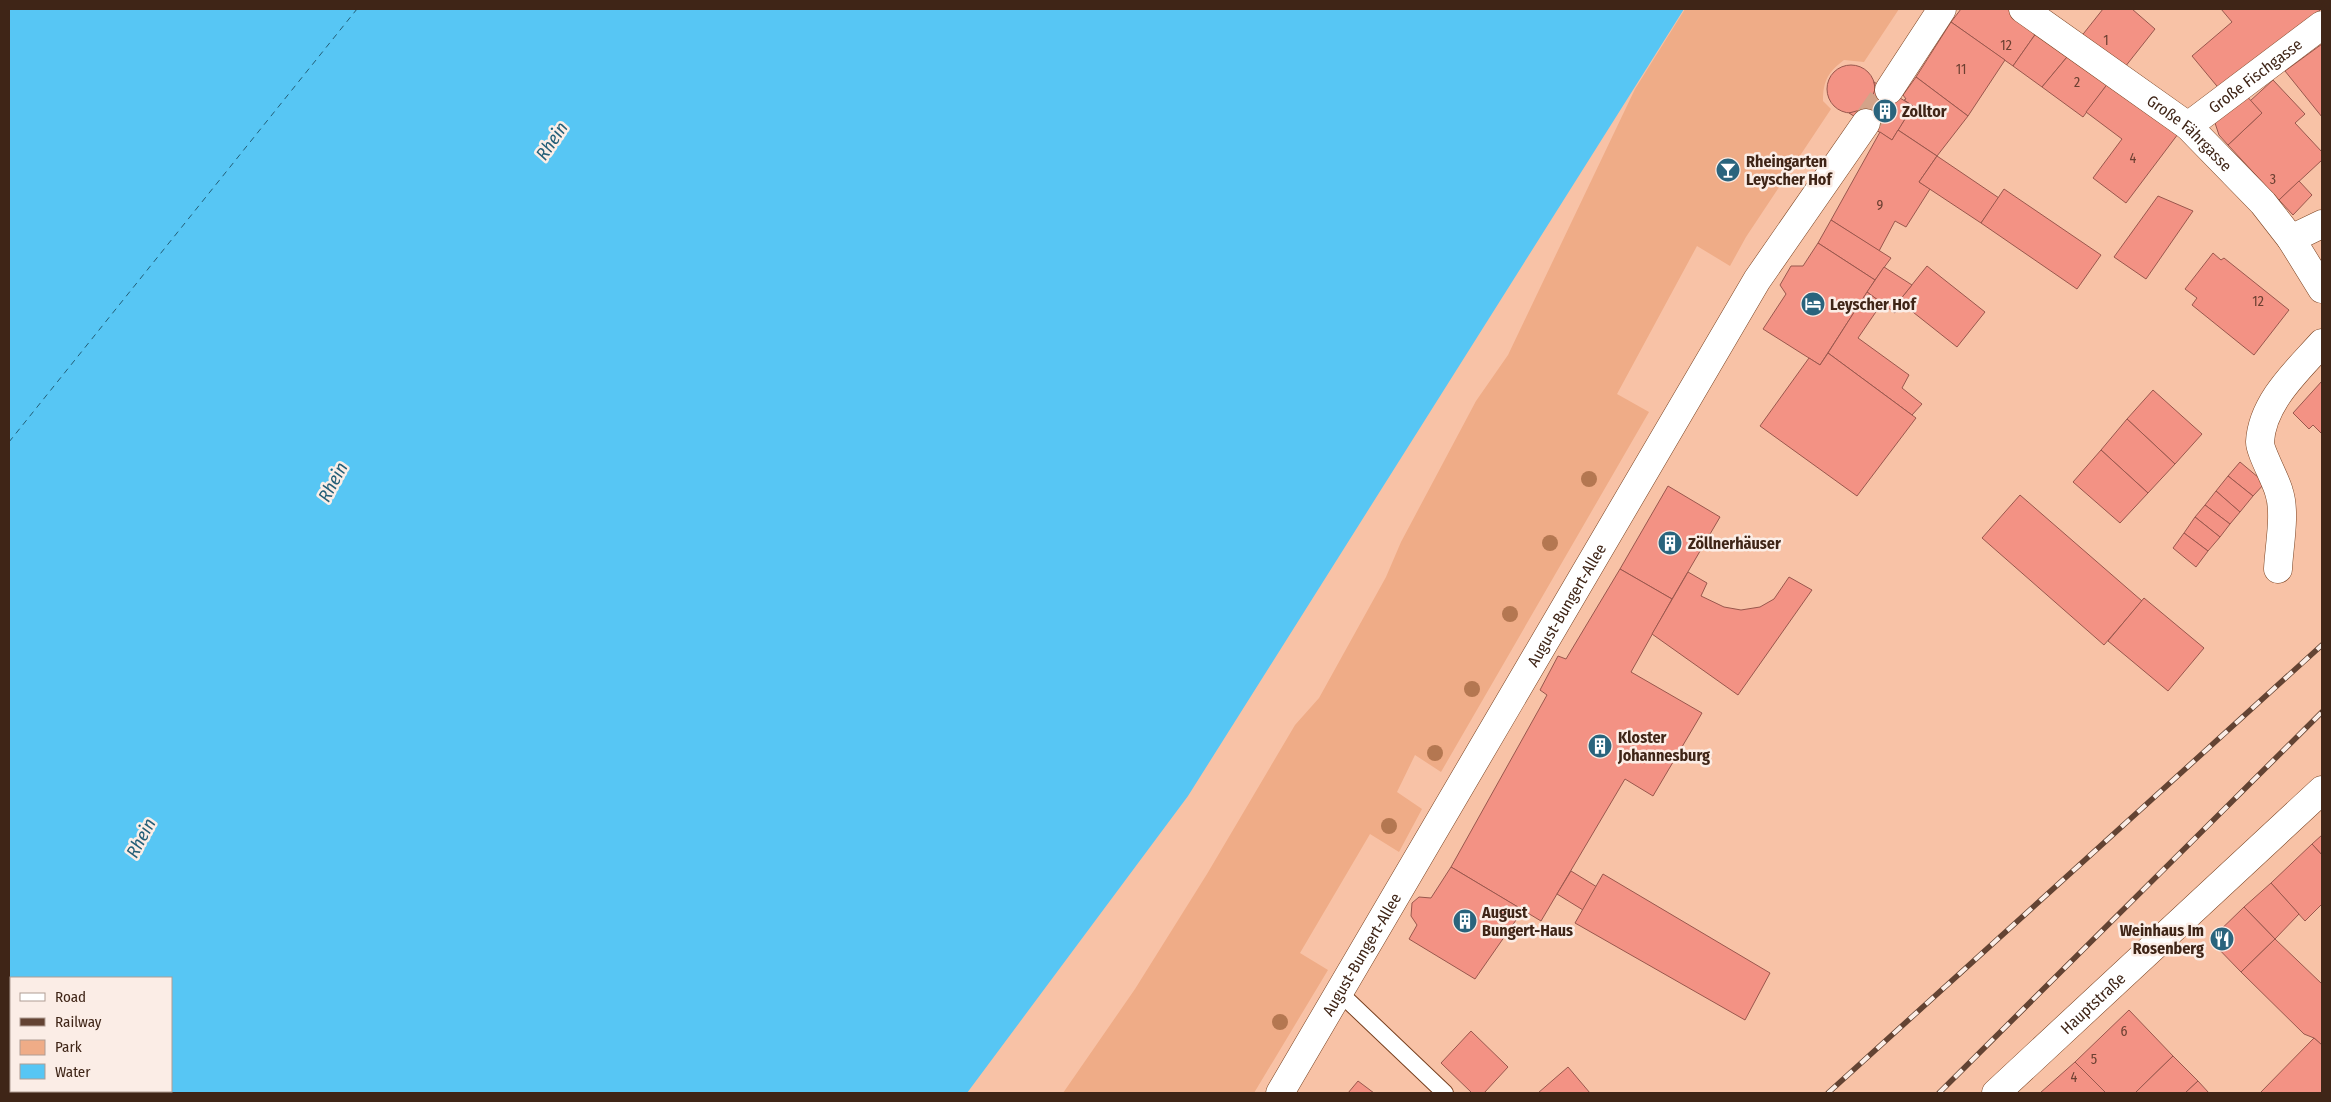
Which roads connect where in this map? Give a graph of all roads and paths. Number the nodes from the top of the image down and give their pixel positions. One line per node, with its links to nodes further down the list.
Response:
1 (1942, 9): 4 (street)
2 (2023, 9): 6 (street, Große Fährgasse)
3 (2322, 26): 6 (street, Große Fischgasse)
4 (1896, 81)
5 (1866, 123): 13 (street, August-Bungert-Allee)
6 (2188, 126): 8 (street, Große Fährgasse)
7 (2322, 224): 8 (street)
8 (2291, 239): 9 (street, Große Fährgasse)
9 (2322, 289)
10 (2322, 343): 11 (street)
11 (2278, 569)
12 (2322, 790): 16 (street, Hauptstraße)
13 (1340, 993): 14 (street, August-Bungert-Allee); 15 (lane)
14 (1280, 1093)
15 (1445, 1093)
16 (1996, 1093)

